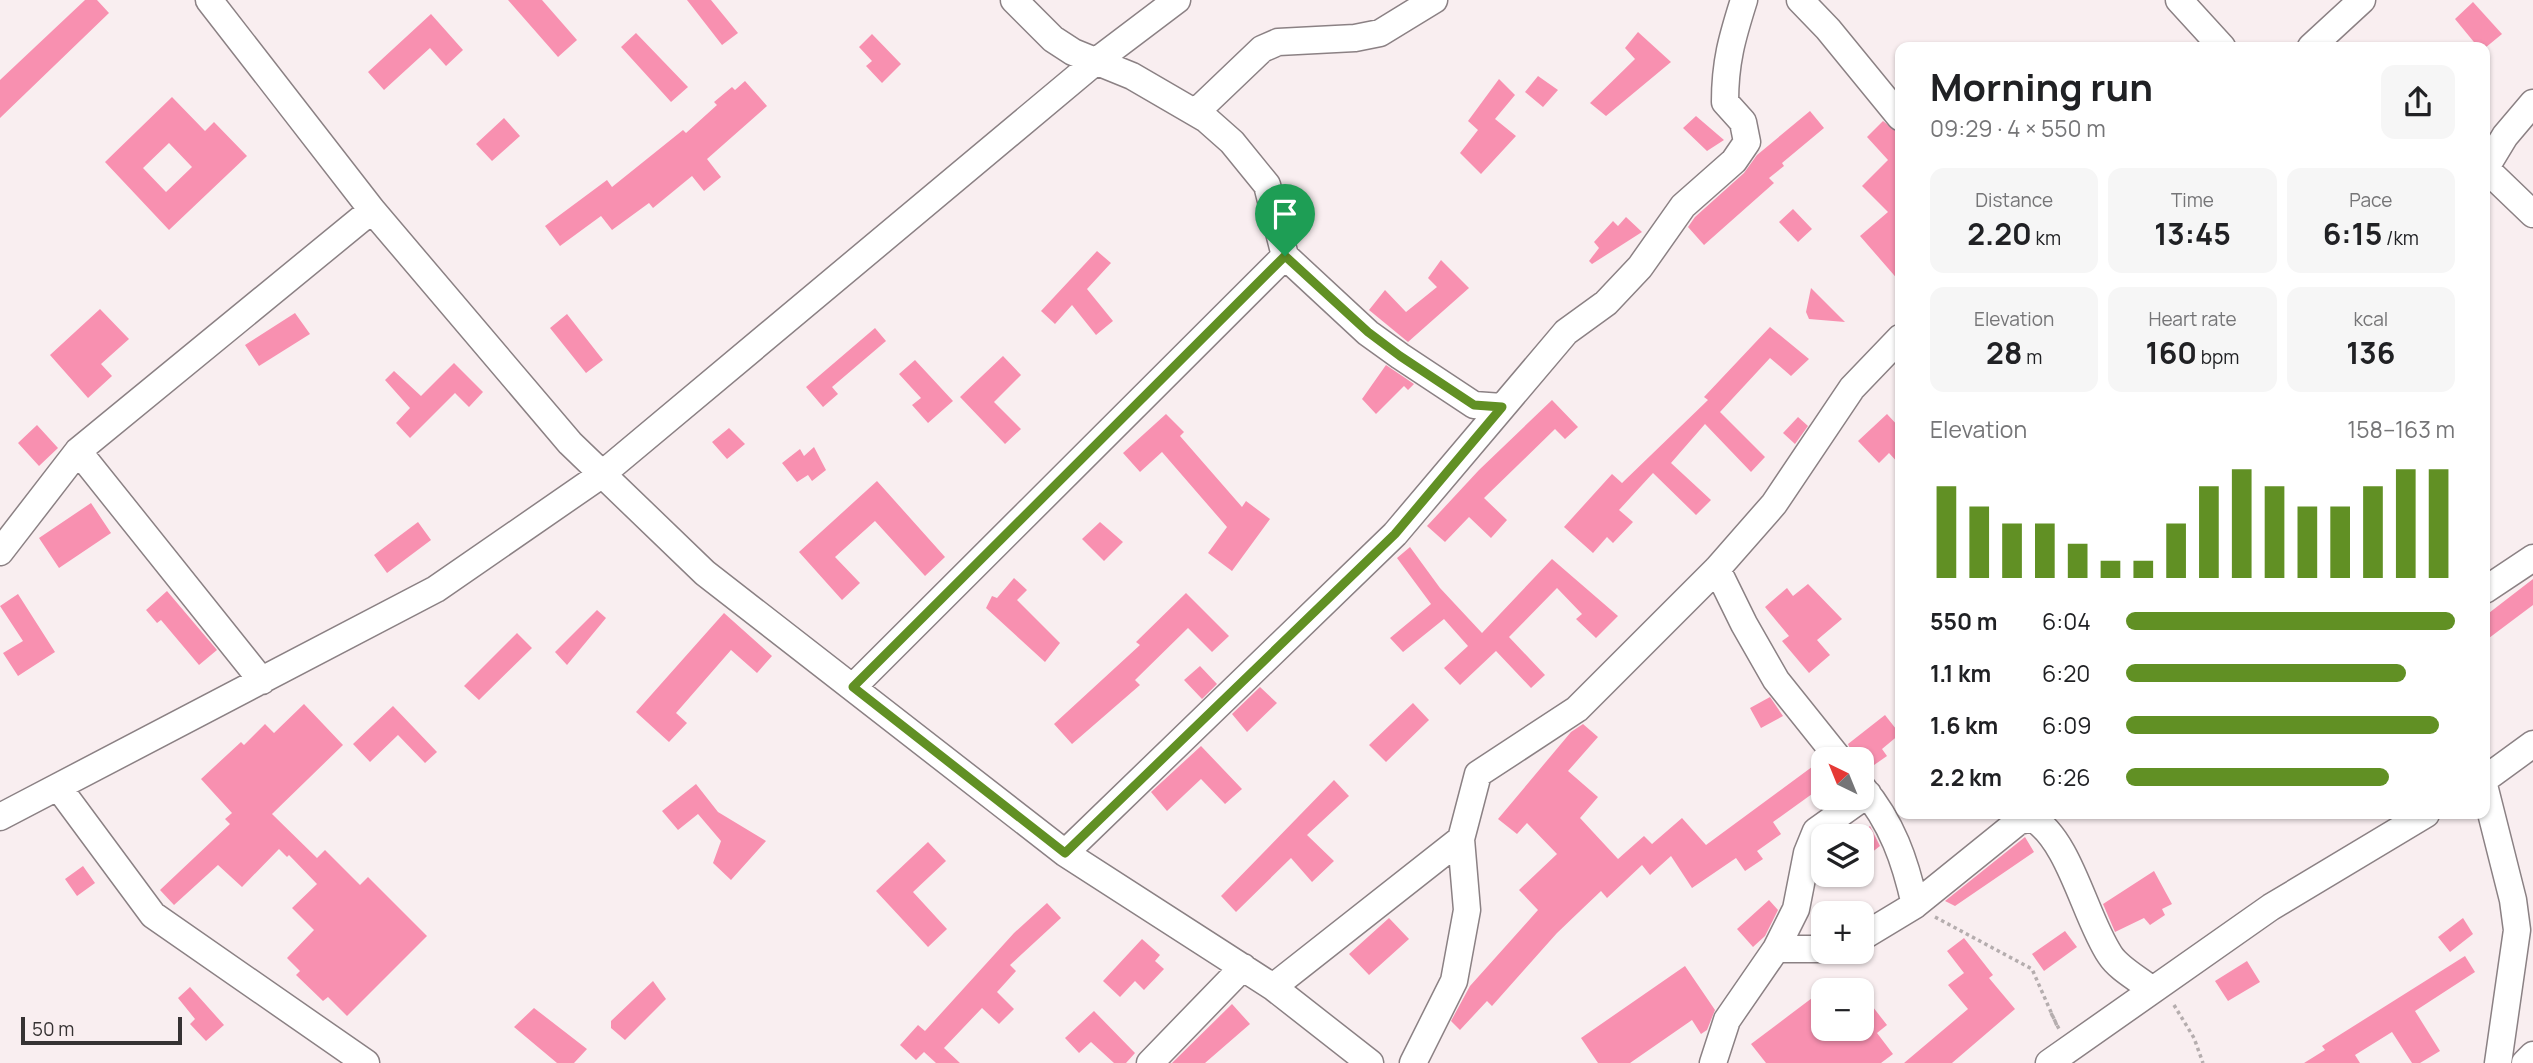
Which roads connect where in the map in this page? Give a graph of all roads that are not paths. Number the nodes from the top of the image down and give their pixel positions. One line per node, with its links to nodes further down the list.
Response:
1 (209, 0): 17 (street)
2 (1014, 0): 11 (street)
3 (1177, 0): 11 (street)
4 (1434, 0): 14 (street)
5 (1744, 0): 21 (street)
6 (1800, 0): 13 (street)
7 (2179, 0): 9 (street)
8 (2362, 0): 10 (street)
9 (2217, 42)
10 (2325, 42)
11 (1095, 62): 14 (street); 23 (street)
12 (2533, 103): 15 (street)
13 (1895, 111)
14 (1196, 112): 19 (street)
15 (2490, 160)
16 (2490, 174): 18 (street)
17 (372, 210): 22 (street); 23 (street)
18 (2533, 214)
19 (1285, 256): 21 (street); 29 (street)
20 (1895, 343): 26 (street)
21 (1502, 407): 42 (street)
22 (78, 451): 24 (street); 28 (street)
23 (601, 475): 28 (street); 29 (street)
24 (0, 552)
25 (2533, 558): 27 (street)
26 (1717, 569): 31 (street); 41 (street)
27 (2490, 587)
28 (262, 681): 33 (street)
29 (853, 687): 42 (street)
30 (2533, 744): 32 (street)
31 (1830, 747)
32 (2490, 775)
33 (59, 788): 37 (street); 53 (street)
34 (1874, 805): 43 (street)
35 (2490, 809): 57 (street)
36 (1842, 810): 45 (street)
37 (0, 817)
38 (2028, 819): 43 (street)
39 (2034, 819): 49 (street)
40 (2418, 819): 49 (street)
41 (1461, 839): 48 (street); 56 (street)
42 (1065, 853): 47 (street)
43 (1915, 905): 44 (street)
44 (1874, 930)
45 (1776, 949): 46 (street); 52 (street)
46 (1811, 949)
47 (1243, 967): 48 (street); 54 (street)
48 (1273, 987): 55 (street)
49 (2152, 990): 51 (street)
50 (2533, 1055): 58 (street)
51 (2058, 1056)
52 (1711, 1062)
53 (366, 1063)
54 (1150, 1063)
55 (1370, 1063)
56 (1413, 1063)
57 (2498, 1063)
58 (2525, 1063)

